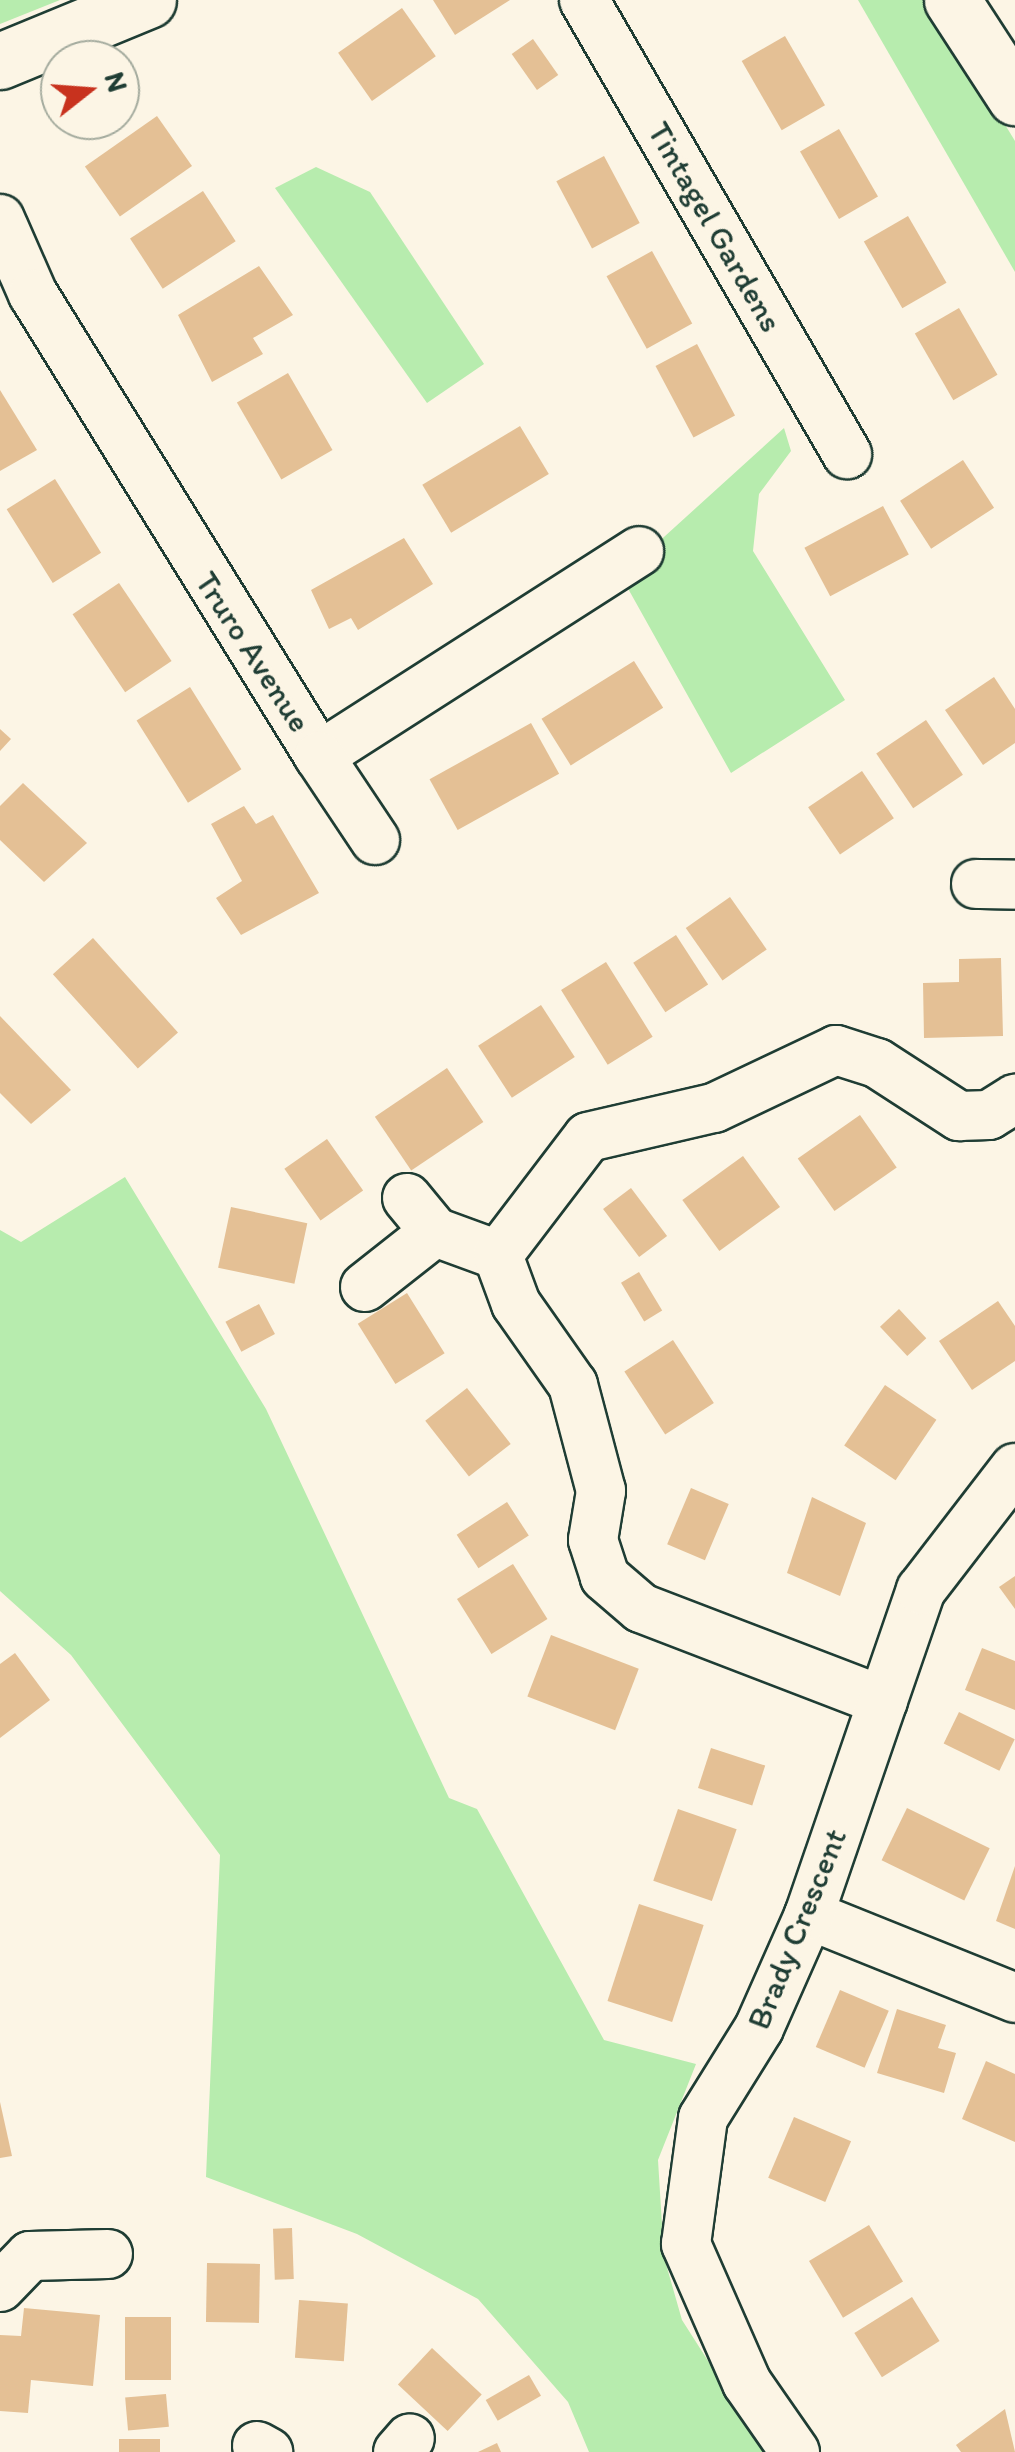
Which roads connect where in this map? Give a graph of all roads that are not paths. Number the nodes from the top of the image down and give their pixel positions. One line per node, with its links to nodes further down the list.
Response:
1 (148, 0): 4 (street)
2 (584, 0): 7 (street, Tintagel Gardens)
3 (952, 0): 5 (street)
4 (0, 61)
5 (1015, 96)
6 (0, 219): 9 (street, Truro Avenue)
7 (848, 454)
8 (639, 551): 9 (street, Truro Avenue)
9 (319, 756): 10 (street)
10 (375, 840)
11 (1015, 1098): 12 (street)
12 (498, 1255): 13 (street); 15 (street)
13 (366, 1287)
14 (1015, 1468): 15 (street, Brady Crescent)
15 (884, 1701): 16 (street, Brady Crescent)
16 (809, 1915): 17 (street); 20 (street, Brady Crescent)
17 (1015, 1998)
18 (108, 2254): 19 (street)
19 (0, 2287)
20 (795, 2452)

